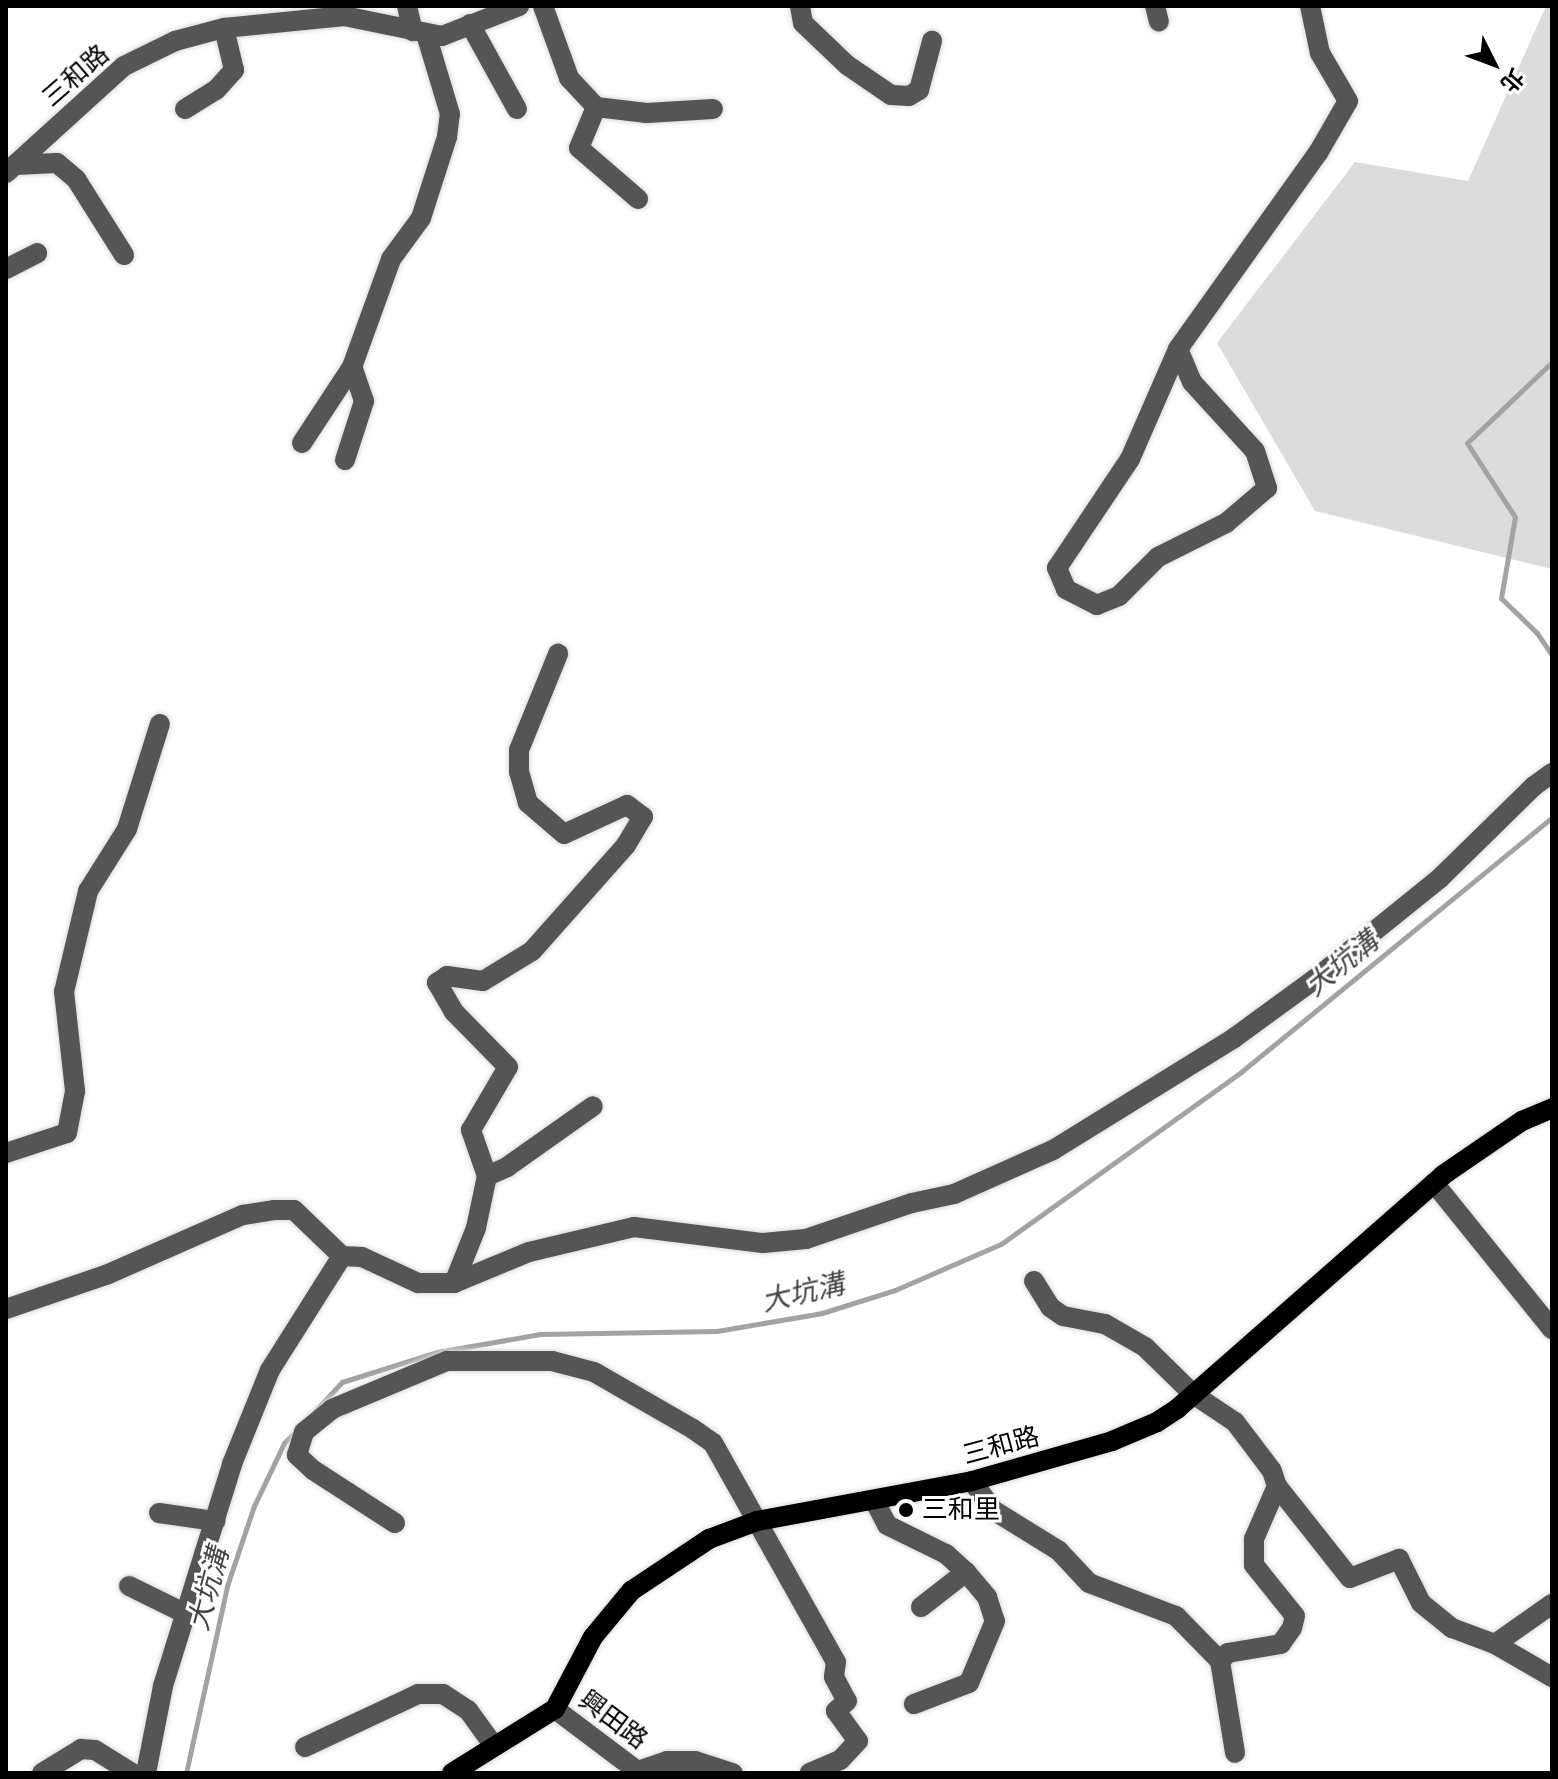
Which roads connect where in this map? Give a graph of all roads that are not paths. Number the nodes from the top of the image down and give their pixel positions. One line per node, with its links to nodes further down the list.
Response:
1 (407, 6): 8 (street)
2 (519, 6): 6 (street, 三和路)
3 (543, 6): 10 (street)
4 (800, 6): 9 (street)
5 (1310, 6): 19 (street)
6 (470, 24): 8 (street, 三和路); 12 (street)
7 (224, 28): 8 (street, 三和路); 11 (street); 14 (street, 三和路)
8 (420, 33): 20 (street)
9 (932, 41)
10 (596, 107): 13 (street); 15 (street)
11 (185, 109)
12 (517, 109)
13 (713, 109)
14 (11, 169): 17 (street)
15 (638, 199)
16 (37, 253): 18 (street)
17 (124, 255)
18 (6, 269)
19 (1178, 349): 19 (street)
20 (352, 367): 21 (street); 22 (street)
21 (302, 443)
22 (345, 460)
23 (558, 654): 29 (street)
24 (160, 724): 28 (street)
25 (1552, 773): 33 (street)
26 (593, 1106): 29 (street)
27 (1552, 1108): 30 (main road, 三和路)
28 (6, 1153)
29 (487, 1176): 33 (street)
30 (1434, 1183): 35 (street); 36 (main road, 三和路)
31 (342, 1256): 33 (street); 34 (street); 41 (street)
32 (1034, 1281): 36 (street)
33 (454, 1283)
34 (6, 1309)
35 (1552, 1329)
36 (1193, 1394): 37 (main road, 三和路); 38 (street)
37 (972, 1481): 39 (main road, 三和路); 50 (street)
38 (1277, 1486): 49 (street); 50 (street)
39 (875, 1502): 42 (main road, 三和路); 44 (street)
40 (159, 1513): 41 (street)
41 (215, 1521): 48 (street)
42 (757, 1521): 43 (street); 53 (main road, 三和路); 63 (street)
43 (395, 1523)
44 (966, 1572): 47 (street); 52 (street)
45 (129, 1586): 48 (street)
46 (1552, 1604): 49 (street)
47 (921, 1607)
48 (184, 1613): 60 (street)
49 (1495, 1644): 51 (street)
50 (1220, 1661): 56 (street)
51 (1552, 1677)
52 (914, 1704)
53 (555, 1709): 54 (main road); 57 (street, 興田路)
54 (494, 1746): 55 (street); 61 (main road)
55 (305, 1747)
56 (1235, 1753)
57 (639, 1772): 62 (street)
58 (42, 1773): 59 (street)
59 (132, 1773)
60 (146, 1773)
61 (452, 1773)
62 (733, 1773)
63 (810, 1773)

